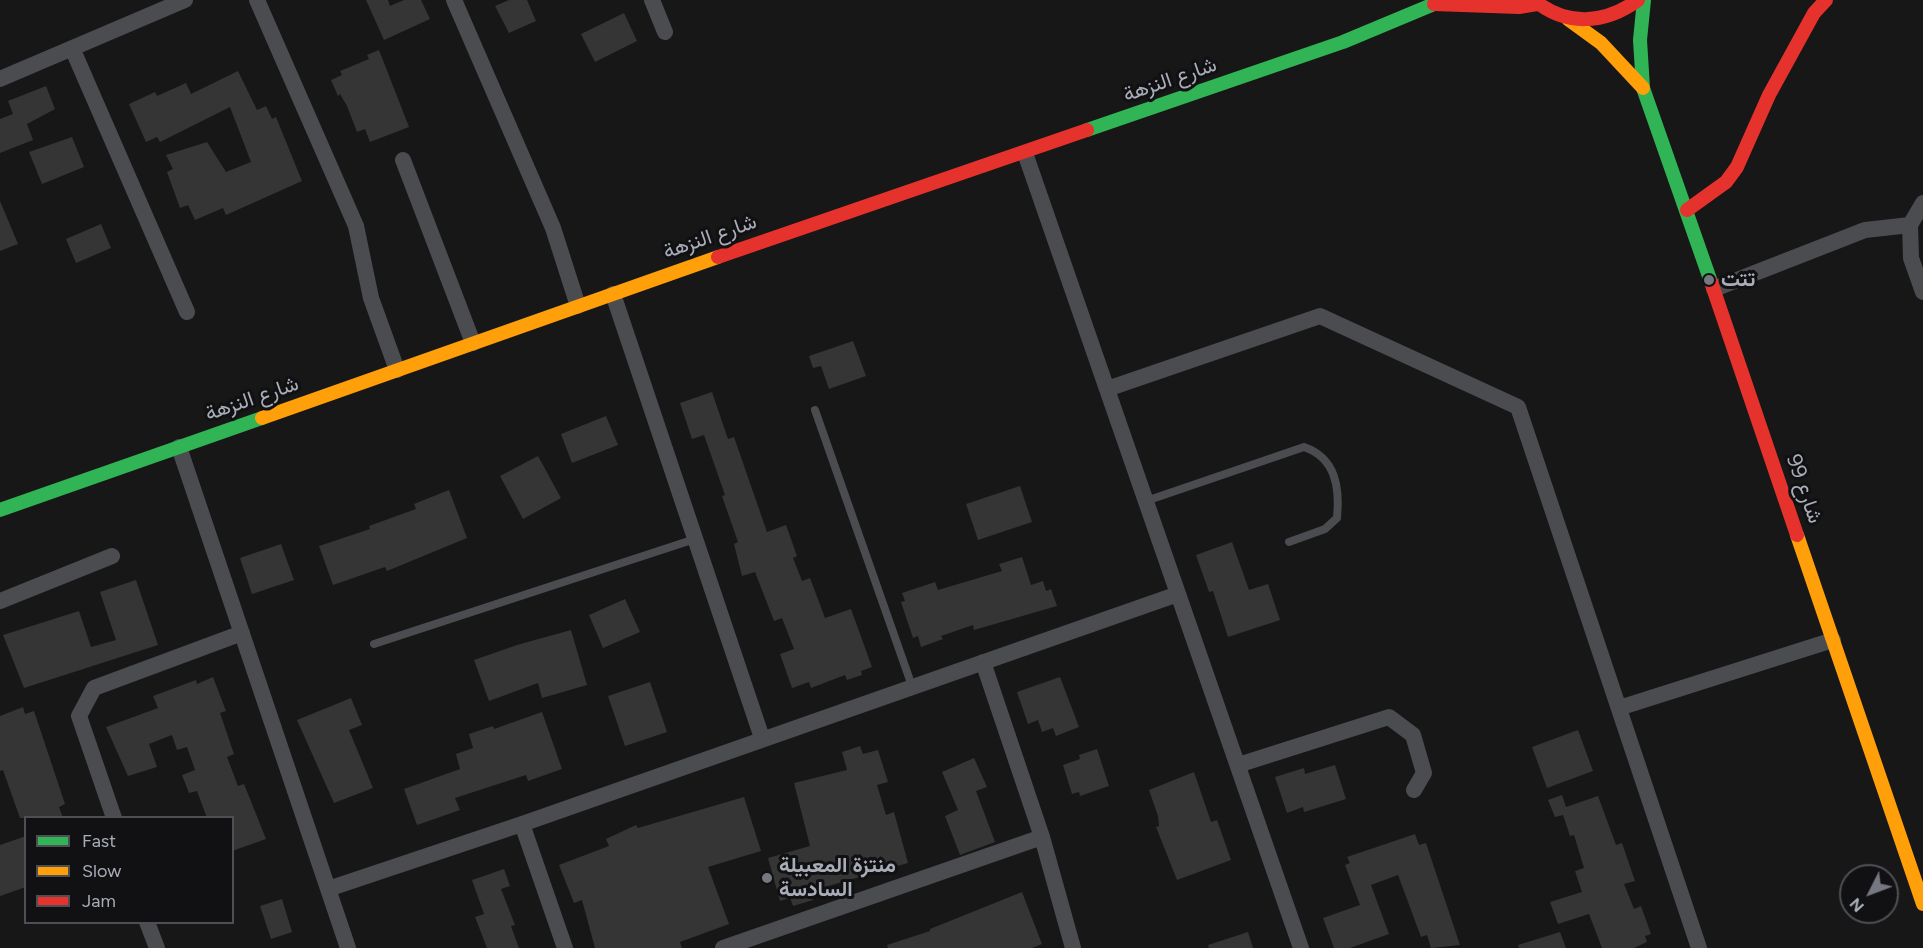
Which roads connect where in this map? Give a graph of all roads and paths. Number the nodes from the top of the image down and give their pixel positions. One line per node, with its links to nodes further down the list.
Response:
1 (185, 0): 12 (street)
2 (257, 0): 26 (street)
3 (454, 0): 23 (street)
4 (652, 0): 11 (street)
5 (1638, 0): 10 (main road)
6 (1644, 0): 14 (main road, شارع 99)
7 (1826, 0): 18 (main road)
8 (1436, 2): 9 (main road, شارع النزهة); 15 (main road, شارع النزهة)
9 (1536, 2): 10 (main road)
10 (1568, 19): 14 (main road, شارع 99)
11 (665, 32)
12 (72, 48): 13 (street); 24 (street)
13 (0, 79)
14 (1643, 88): 18 (main road, شارع 99)
15 (1025, 153): 22 (main road, شارع النزهة); 27 (street)
16 (403, 160): 25 (street)
17 (1923, 203): 19 (street)
18 (1687, 210): 20 (main road, شارع 99)
19 (1911, 225): 20 (street); 21 (street)
20 (1714, 289): 38 (main road, شارع 99)
21 (1923, 292)
22 (613, 294): 23 (main road, شارع النزهة); 32 (street)
23 (578, 306): 25 (main road, شارع النزهة)
24 (187, 312)
25 (473, 343): 26 (main road, شارع النزهة)
26 (397, 370): 29 (main road, شارع النزهة)
27 (1107, 388): 30 (street); 42 (street)
28 (815, 410): 41 (lane)
29 (179, 447): 31 (main road, شارع النزهة); 37 (street)
30 (1146, 501): 33 (lane); 35 (street)
31 (0, 510)
32 (695, 539): 39 (lane); 43 (street)
33 (1288, 542)
34 (112, 556): 36 (street)
35 (1178, 594): 40 (street); 44 (street)
36 (0, 600)
37 (242, 633): 46 (street); 49 (street)
38 (1833, 640): 42 (street); 50 (main road, شارع 99)
39 (374, 644)
40 (983, 662): 41 (street); 48 (street)
41 (912, 686): 43 (street)
42 (1619, 708): 58 (street)
43 (762, 738): 47 (street)
44 (1238, 765): 45 (street); 57 (street)
45 (1414, 790)
46 (113, 816)
47 (522, 824): 49 (street); 54 (street)
48 (1042, 837): 55 (street); 56 (street)
49 (328, 889): 53 (street)
50 (1923, 904)
51 (148, 924): 52 (street)
52 (157, 948)
53 (348, 948)
54 (565, 948)
55 (723, 948)
56 (1073, 948)
57 (1301, 948)
58 (1699, 948)

